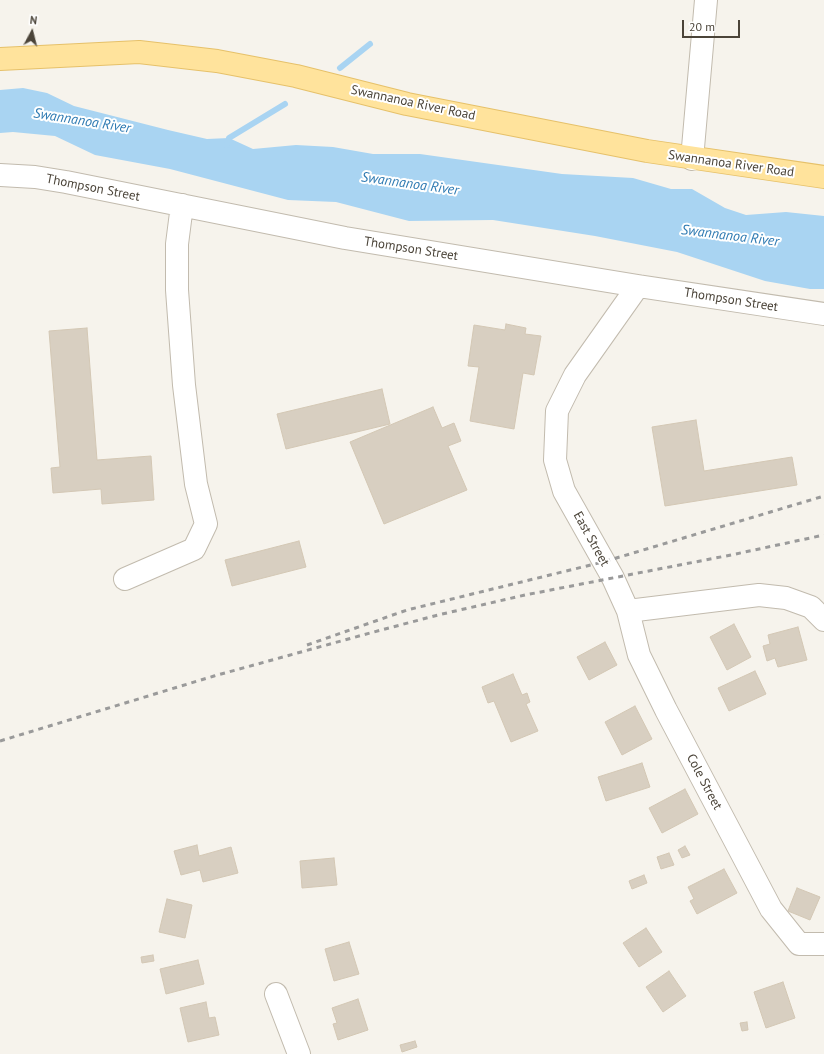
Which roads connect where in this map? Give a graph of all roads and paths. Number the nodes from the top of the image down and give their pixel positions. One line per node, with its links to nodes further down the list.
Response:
1 (706, 0): 3 (street)
2 (0, 59): 3 (main road, Swannanoa River Road)
3 (692, 159): 5 (main road, Swannanoa River Road)
4 (0, 175): 6 (street, Thompson Street)
5 (824, 178)
6 (182, 205): 7 (street, Thompson Street); 9 (street)
7 (638, 286): 8 (street, Thompson Street); 10 (street, East Street)
8 (824, 314)
9 (125, 579)
10 (628, 612): 11 (street); 12 (street, Cole Street)
11 (824, 620)
12 (824, 944)
13 (276, 994): 14 (street)
14 (299, 1054)

